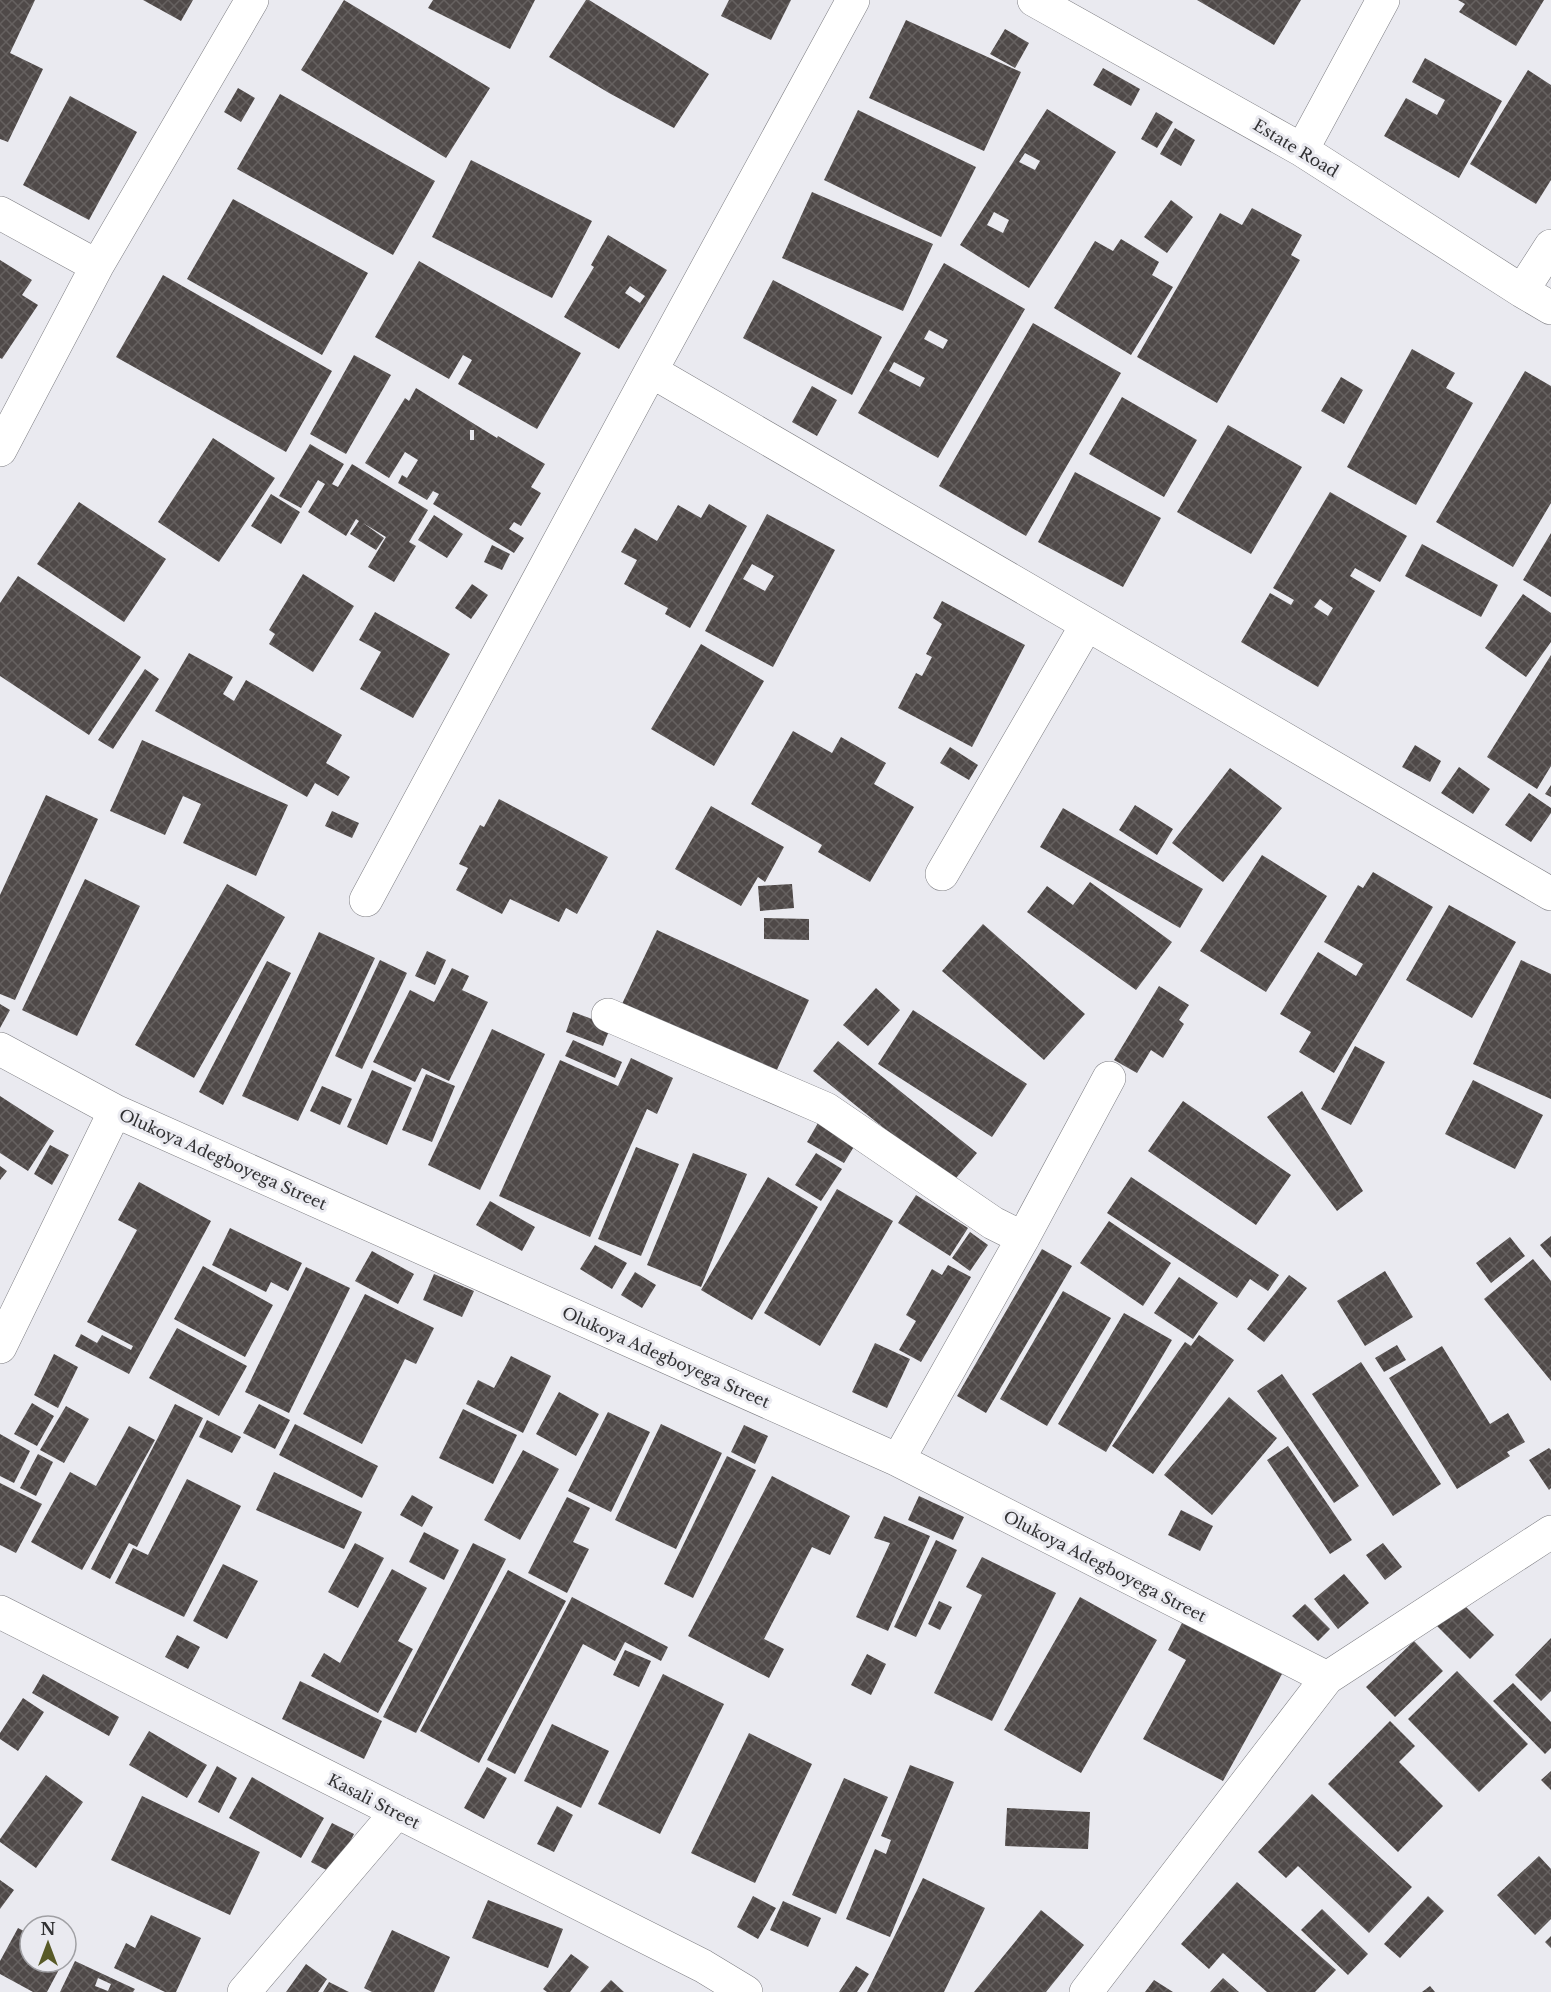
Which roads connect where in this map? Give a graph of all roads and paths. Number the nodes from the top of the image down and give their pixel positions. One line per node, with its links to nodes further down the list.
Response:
1 (252, 0): 8 (street)
2 (853, 0): 11 (street)
3 (1034, 0): 5 (street, Estate Road)
4 (1383, 0): 5 (street)
5 (1302, 150): 9 (street, Estate Road)
6 (0, 213): 8 (street)
7 (1551, 246): 9 (street)
8 (98, 266): 12 (street)
9 (1522, 291): 10 (street, Estate Road)
10 (1551, 308)
11 (651, 371): 13 (street); 16 (street)
12 (0, 450)
13 (1086, 626): 14 (street); 15 (street)
14 (942, 874)
15 (1551, 894)
16 (366, 900)
17 (608, 1015): 21 (street)
18 (0, 1048): 20 (street, Olukoya Adegboyega Street)
19 (1109, 1078): 21 (street)
20 (116, 1111): 22 (street); 23 (street, Olukoya Adegboyega Street)
21 (1023, 1238): 23 (street)
22 (0, 1347)
23 (898, 1460): 26 (street, Olukoya Adegboyega Street)
24 (1551, 1532): 26 (street)
25 (0, 1612): 27 (street, Kasali Street)
26 (1327, 1678): 30 (street)
27 (397, 1812): 28 (street); 29 (street, Kasali Street)
28 (244, 1992)
29 (746, 1992)
30 (1086, 1992)

